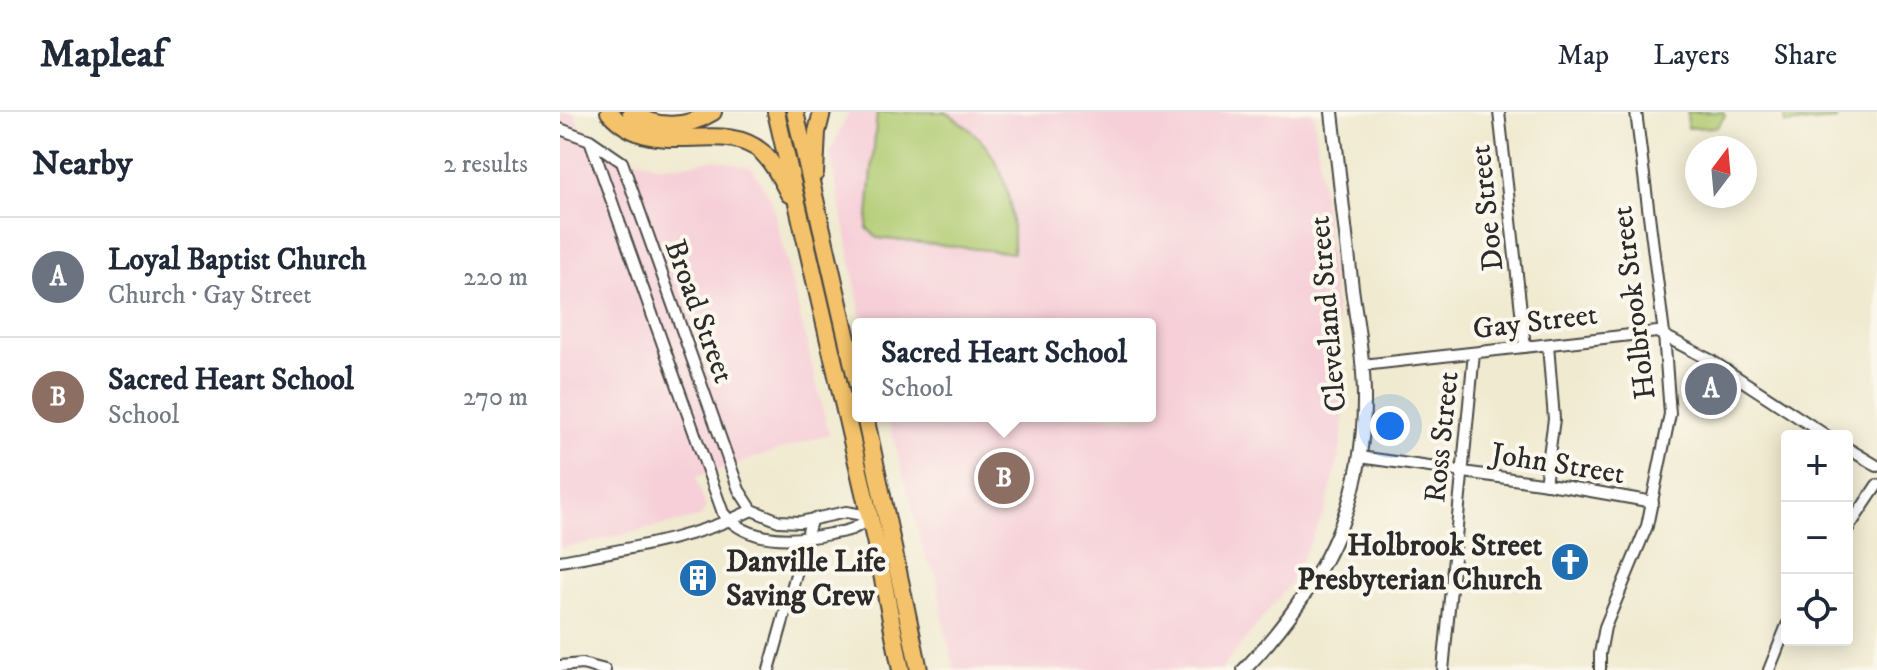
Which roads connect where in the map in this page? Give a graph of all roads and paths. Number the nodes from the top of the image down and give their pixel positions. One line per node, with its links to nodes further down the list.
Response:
1 (609, 112): 13 (main road)
2 (631, 112): 3 (main road)
3 (713, 112)
4 (776, 112): 13 (main road)
5 (795, 112): 12 (main road)
6 (822, 112): 12 (main road)
7 (1332, 112): 19 (street, Cleveland Street)
8 (1499, 112): 16 (street, Doe Street)
9 (1636, 112): 14 (street, Holbrook Street)
10 (560, 129): 11 (street, Broad Street)
11 (590, 140): 29 (street, Broad Street); 31 (street, Broad Street)
12 (815, 198): 18 (main road)
13 (799, 213): 30 (main road)
14 (1664, 334): 15 (street, Gay Street); 21 (street); 28 (street, Holbrook Street)
15 (1548, 345): 16 (street, Gay Street); 26 (street)
16 (1525, 347): 17 (street, Gay Street)
17 (1474, 353): 19 (street, Gay Street); 25 (street, Ross Street)
18 (852, 361)
19 (1363, 365): 23 (street, Cleveland Street)
20 (866, 422): 41 (main road)
21 (1818, 430)
22 (1853, 452): 24 (street)
23 (1360, 457): 25 (street, John Street); 42 (street, Cleveland Street)
24 (1877, 466)
25 (1462, 473): 26 (street, John Street); 43 (street, Ross Street)
26 (1545, 484): 28 (street, John Street)
27 (1877, 485): 33 (street)
28 (1653, 502): 44 (street, Holbrook Street)
29 (752, 510): 31 (street); 32 (street)
30 (869, 516): 32 (street); 34 (street); 40 (main road)
31 (729, 521): 34 (street); 35 (street)
32 (811, 521): 34 (street)
33 (1853, 521)
34 (806, 539): 39 (street)
35 (560, 561)
36 (1781, 640): 45 (street)
37 (560, 666): 38 (street)
38 (605, 670)
39 (769, 670)
40 (901, 670)
41 (919, 670)
42 (1244, 670)
43 (1443, 670)
44 (1600, 670)
45 (1769, 670)

